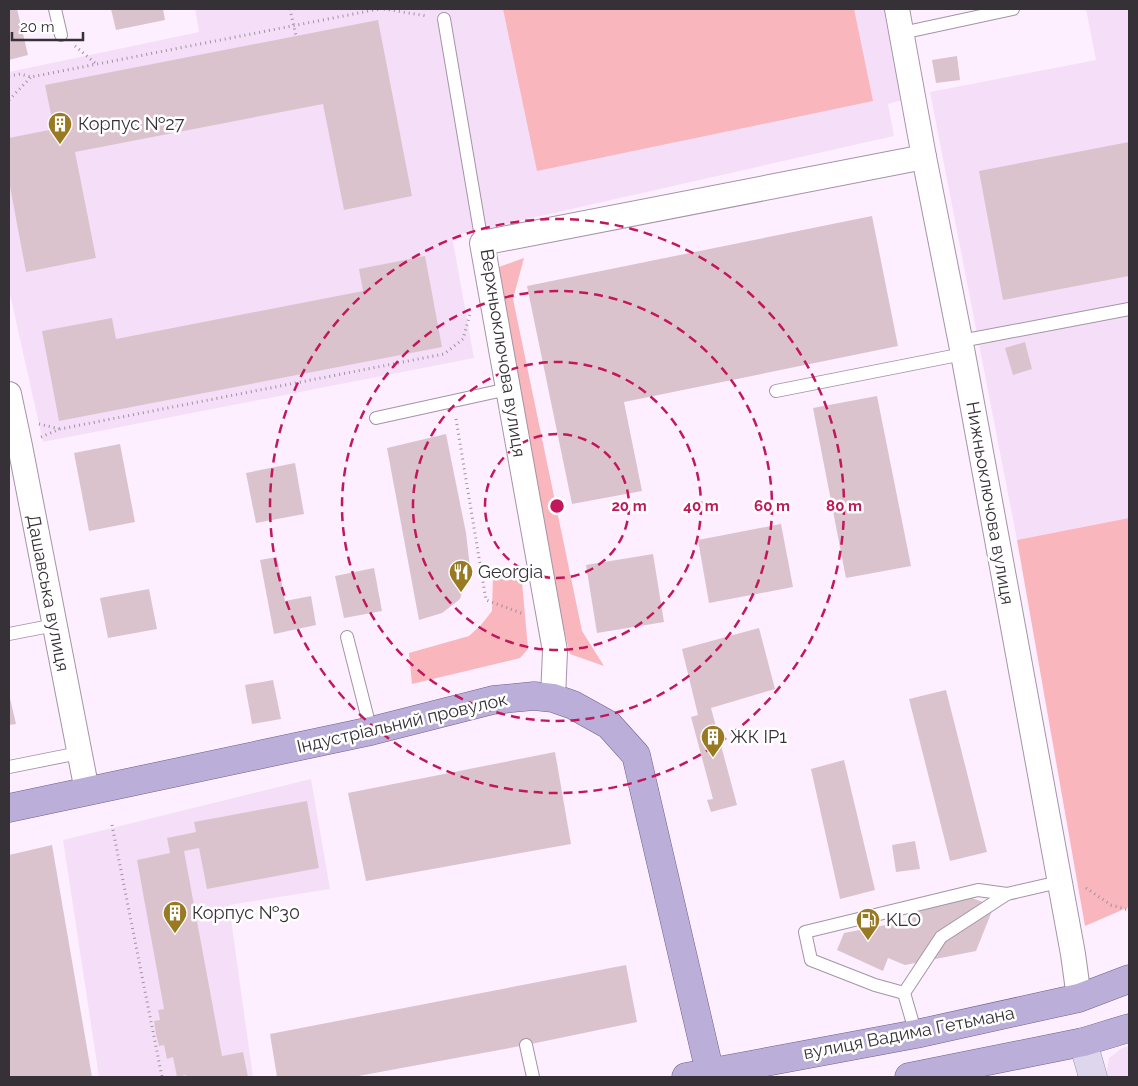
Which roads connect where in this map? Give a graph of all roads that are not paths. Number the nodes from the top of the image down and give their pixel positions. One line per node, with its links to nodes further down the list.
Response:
1 (56, 9): 6 (lane)
2 (896, 9): 5 (street, Нижньоключова вулиця)
3 (1013, 9): 5 (lane)
4 (444, 19): 8 (lane)
5 (900, 32): 7 (street, Нижньоключова вулиця)
6 (61, 35)
7 (924, 157): 8 (street, Верхньоключова вулиця); 10 (street, Нижньоключова вулиця)
8 (482, 243): 11 (street, Верхньоключова вулиця)
9 (1129, 309): 10 (lane)
10 (962, 348): 12 (lane); 25 (street, Нижньоключова вулиця)
11 (508, 389): 14 (lane); 19 (street, Верхньоключова вулиця)
12 (776, 391)
13 (9, 394): 15 (street, Дашавська вулиця)
14 (376, 418)
15 (14, 447): 16 (street, Дашавська вулиця)
16 (55, 625): 17 (lane); 21 (street, Дашавська вулиця)
17 (9, 634)
18 (347, 637): 20 (lane)
19 (553, 698): 20 (main road, Індустріальний провулок); 34 (main road, Індустріальний провулок)
20 (371, 731): 23 (main road, Індустріальний провулок)
21 (79, 753): 22 (lane); 23 (street, Дашавська вулиця)
22 (9, 767)
23 (87, 791): 24 (main road, Індустріальний провулок)
24 (9, 808)
25 (1059, 882): 26 (lane); 29 (street, Нижньоключова вулиця)
26 (1007, 894): 28 (lane); 28 (lane)
27 (1129, 979): 29 (main road, вулиця Вадима Гетьмана)
28 (904, 993): 31 (lane)
29 (1079, 998): 31 (main road, вулиця Вадима Гетьмана)
30 (1129, 1028): 32 (main road)
31 (916, 1034): 34 (main road, вулиця Вадима Гетьмана)
32 (1084, 1042): 36 (main road); 37 (main road)
33 (526, 1045): 35 (lane)
34 (698, 1075)
35 (533, 1077)
36 (909, 1077)
37 (1093, 1077)

